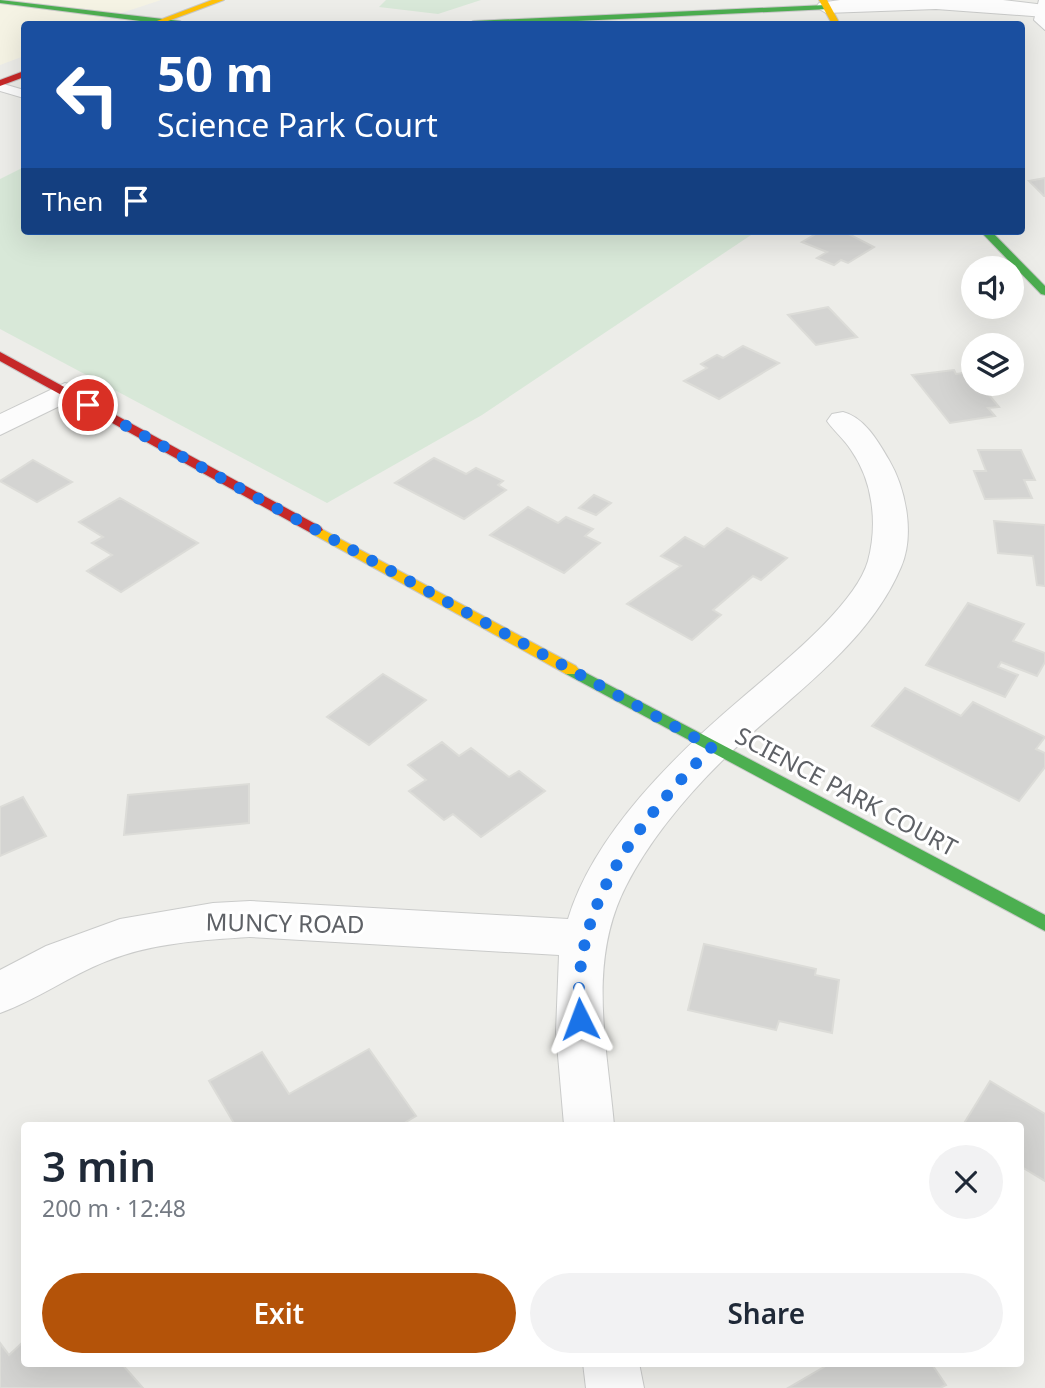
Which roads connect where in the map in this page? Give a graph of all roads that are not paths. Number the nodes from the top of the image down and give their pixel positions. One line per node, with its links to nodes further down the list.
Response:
1 (220, 0): 10 (main road)
2 (730, 0): 8 (main road)
3 (1045, 0): 6 (lane)
4 (0, 1): 9 (main road)
5 (828, 10): 6 (street); 7 (street); 8 (main road)
6 (1045, 11): 7 (street); 14 (lane)
7 (920, 14): 13 (street)
8 (650, 15): 11 (main road); 12 (main road)
9 (141, 21)
10 (161, 21)
11 (532, 21)
12 (742, 21)
13 (890, 21)
14 (1045, 26)
15 (21, 75): 16 (main road)
16 (0, 85): 17 (lane)
17 (21, 93)
18 (989, 235): 19 (main road)
19 (1045, 292)
20 (0, 356): 21 (main road, SCIENCE PARK COURT)
21 (65, 392): 23 (street); 24 (main road, SCIENCE PARK COURT)
22 (844, 421): 24 (street)
23 (0, 426)
24 (712, 747): 25 (main road, SCIENCE PARK COURT); 26 (street)
25 (1045, 924)
26 (585, 939): 27 (street, MUNCY ROAD); 28 (street)
27 (0, 993)
28 (589, 1122)
29 (612, 1367): 30 (street)
30 (615, 1388)

